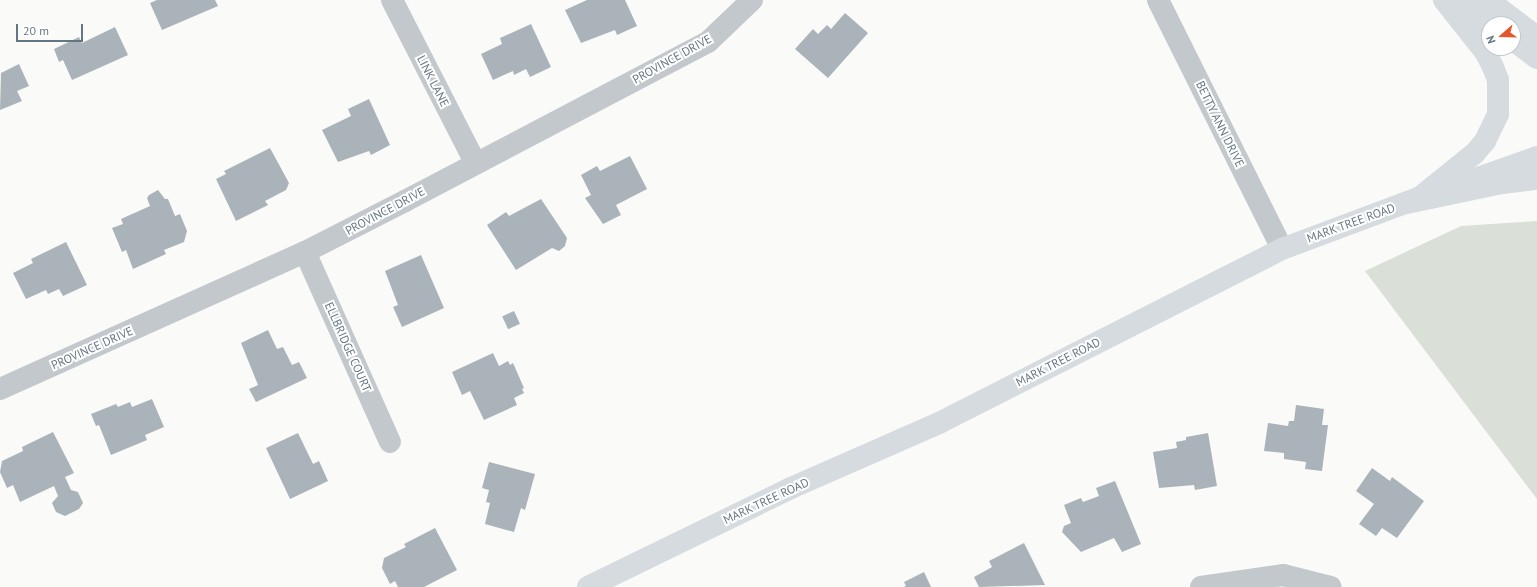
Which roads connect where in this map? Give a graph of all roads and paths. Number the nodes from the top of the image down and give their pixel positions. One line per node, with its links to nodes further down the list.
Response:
1 (392, 0): 12 (street, LINK LANE)
2 (752, 0): 12 (street, PROVINCE DRIVE)
3 (1158, 0): 15 (street, BETTY ANN DRIVE)
4 (1444, 0): 14 (main road)
5 (1458, 0): 7 (main road)
6 (1488, 0): 8 (main road)
7 (1481, 17)
8 (1537, 37)
9 (1521, 46): 10 (main road)
10 (1537, 58)
11 (1537, 157): 14 (main road, MARK TREE ROAD)
12 (475, 162): 16 (street, PROVINCE DRIVE)
13 (1537, 179): 14 (main road)
14 (1411, 201): 15 (main road, MARK TREE ROAD)
15 (1282, 249): 19 (main road, MARK TREE ROAD)
16 (305, 252): 17 (street, PROVINCE DRIVE); 18 (street, ELLBRIDGE COURT)
17 (0, 389)
18 (390, 442)
19 (588, 587)
20 (1201, 587): 21 (street)
21 (1331, 587)

